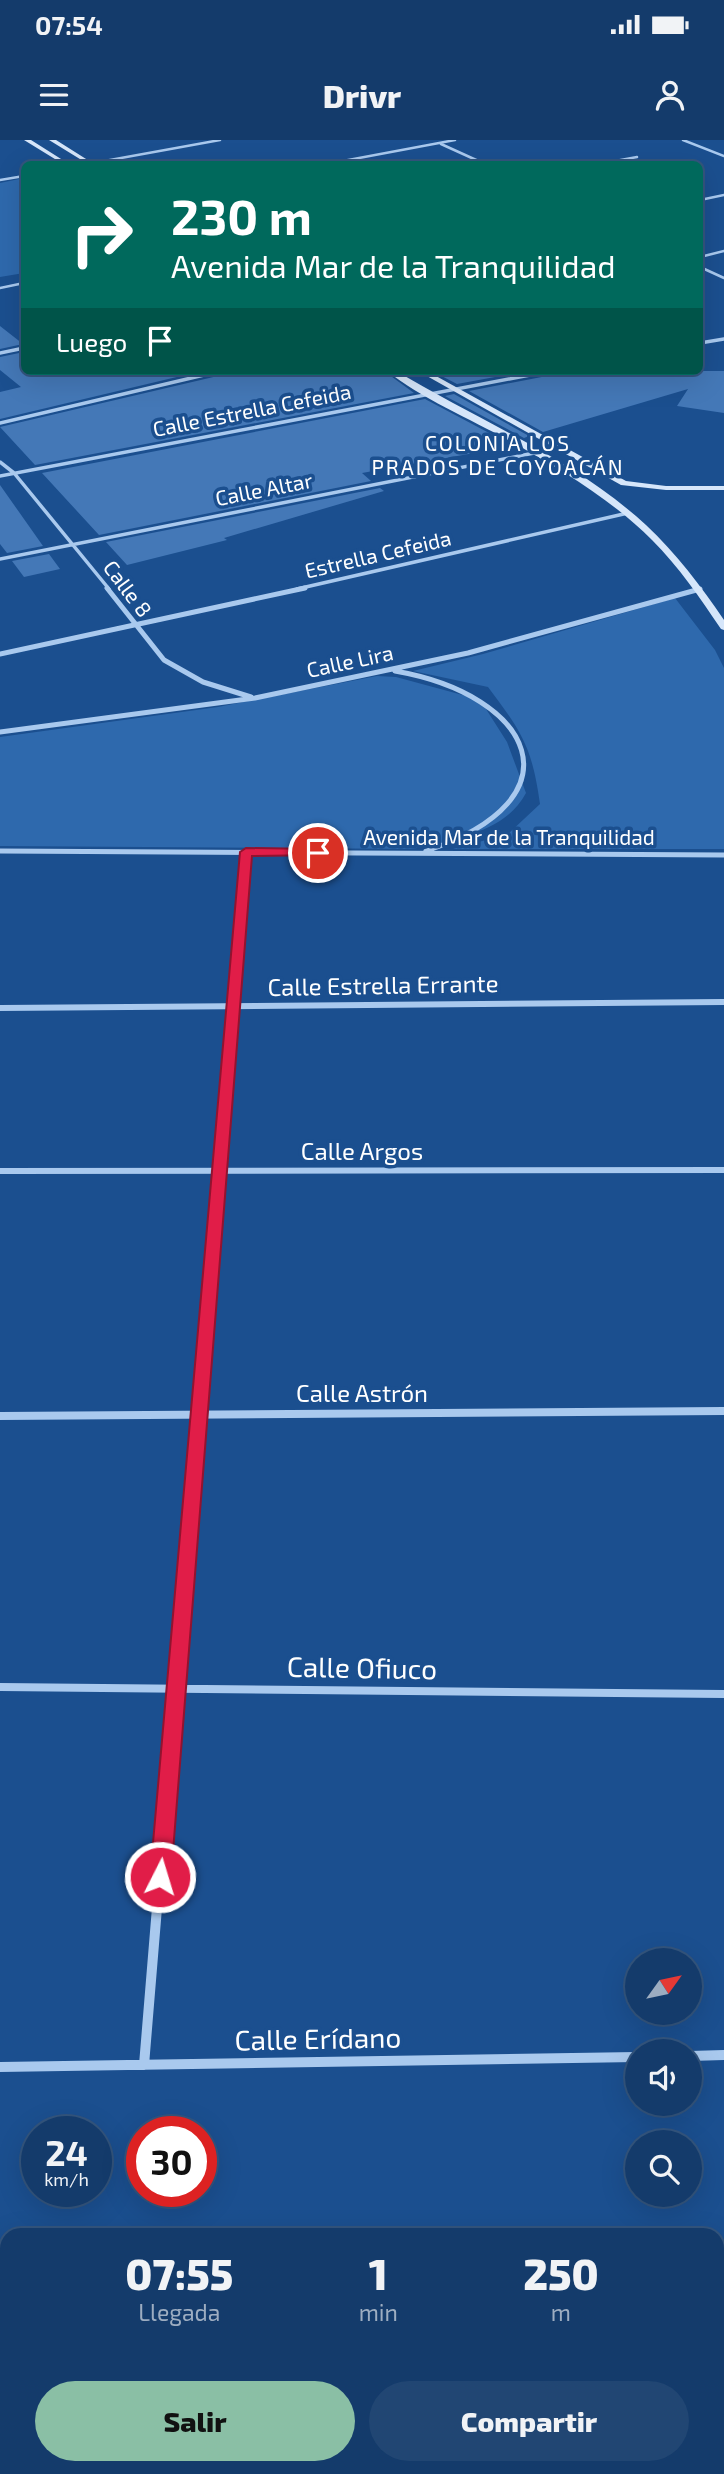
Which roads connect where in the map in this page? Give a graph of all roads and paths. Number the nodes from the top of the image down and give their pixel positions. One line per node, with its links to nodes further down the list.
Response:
1 (27, 140): 12 (street)
2 (52, 140): 13 (street)
3 (220, 140): 14 (street)
4 (433, 140): 7 (street)
5 (455, 140): 7 (street)
6 (683, 140): 9 (street)
7 (440, 143): 15 (street); 16 (street)
8 (724, 149): 9 (street)
9 (716, 152): 10 (street)
10 (724, 156)
11 (637, 157): 17 (street)
12 (61, 161)
13 (85, 161)
14 (106, 161)
15 (343, 161)
16 (479, 161)
17 (615, 161)
18 (21, 176): 19 (street)
19 (0, 180)
20 (724, 195): 21 (street)
21 (703, 199)
22 (724, 251): 23 (street)
23 (703, 256)
24 (703, 268): 25 (street)
25 (724, 278)
26 (21, 284): 27 (street)
27 (0, 288)
28 (724, 339): 29 (street)
29 (703, 342)
30 (21, 349): 31 (street)
31 (0, 354)
32 (204, 375): 38 (street)
33 (397, 375): 37 (street)
34 (428, 375): 36 (street)
35 (530, 375): 36 (street, Calle Estrella Cefeida)
36 (452, 390): 37 (street, Calle Estrella Cefeida); 44 (street)
37 (427, 394): 39 (street); 41 (street, Calle Estrella Cefeida)
38 (0, 424)
39 (534, 453): 45 (street); 47 (street, Calle Altar)
40 (0, 462): 41 (street, Calle 8)
41 (14, 473): 42 (street, Calle Estrella Cefeida); 47 (street, Calle 8)
42 (0, 476)
43 (724, 488): 44 (street)
44 (620, 489): 45 (street)
45 (600, 492): 46 (street)
46 (628, 513): 49 (street); 50 (street, Estrella Cefeida)
47 (72, 543): 48 (street, Calle Altar); 50 (street, Calle 8)
48 (0, 559)
49 (700, 589): 51 (street); 53 (street, Calle Lira)
50 (135, 626): 52 (street); 54 (street, Calle 8)
51 (724, 627)
52 (0, 654)
53 (390, 670): 54 (street, Calle Lira); 58 (street)
54 (255, 698): 55 (street, Calle Lira)
55 (0, 732)
56 (0, 851): 57 (street, Avenida Mar de la Tranquilidad)
57 (246, 852): 58 (street, Avenida Mar de la Tranquilidad); 61 (street)
58 (415, 853): 59 (street, Avenida Mar de la Tranquilidad)
59 (724, 855)
60 (724, 1002): 61 (street, Calle Estrella Errante)
61 (232, 1007): 62 (street, Calle Estrella Errante); 65 (street)
62 (0, 1008)
63 (724, 1170): 65 (street, Calle Argos)
64 (0, 1171): 65 (street, Calle Argos)
65 (219, 1171): 67 (street)
66 (724, 1411): 67 (street, Calle Astrón)
67 (199, 1415): 68 (street, Calle Astrón); 70 (street)
68 (0, 1416)
69 (0, 1687): 70 (street, Calle Ofiuco)
70 (176, 1688): 71 (street, Calle Ofiuco); 75 (street)
71 (724, 1694)
72 (724, 2055): 73 (street)
73 (702, 2056)
74 (625, 2057): 75 (street, Calle Erídano)
75 (144, 2065): 76 (street, Calle Erídano)
76 (0, 2067)

